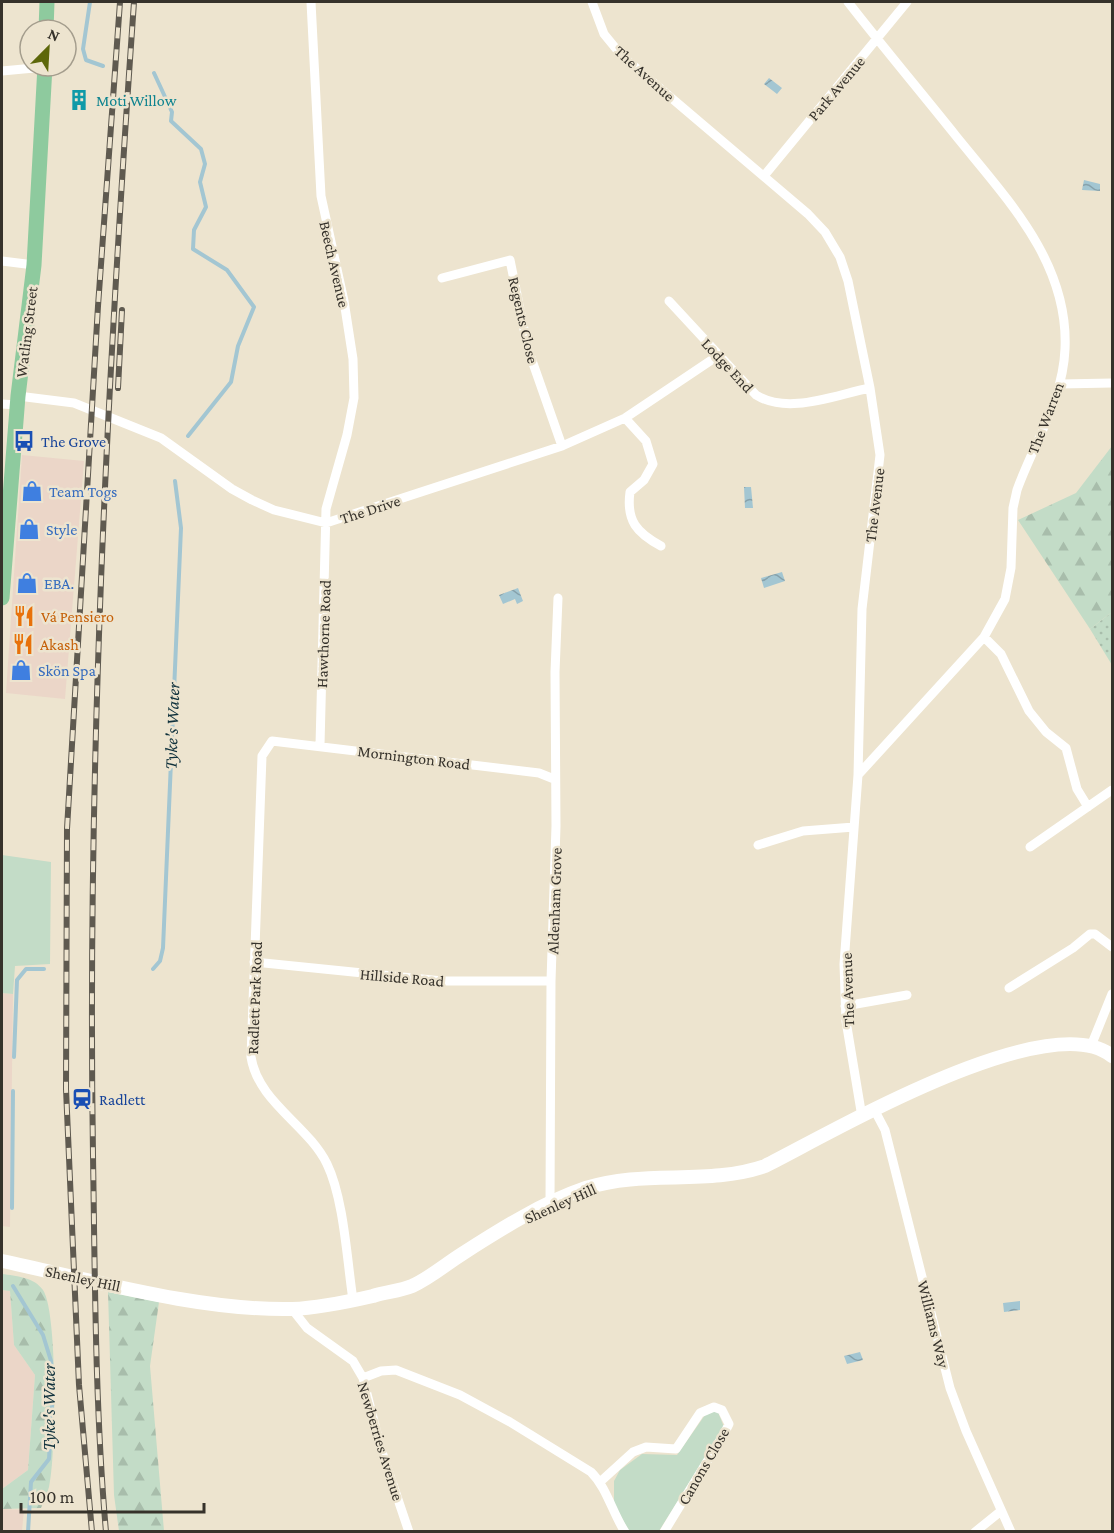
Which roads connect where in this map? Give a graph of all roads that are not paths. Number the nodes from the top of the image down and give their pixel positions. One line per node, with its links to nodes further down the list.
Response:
1 (47, 2): 6 (main road)
2 (311, 2): 24 (street, Beech Avenue)
3 (592, 2): 11 (street, The Avenue)
4 (848, 2): 7 (street, The Warren)
5 (908, 2): 7 (street, Park Avenue)
6 (46, 18)
7 (878, 39): 11 (street, Park Avenue); 18 (street, The Warren)
8 (18, 70): 9 (street)
9 (2, 71)
10 (44, 78): 13 (main road, Watling Street)
11 (764, 176): 19 (street, The Avenue)
12 (2, 261): 13 (street)
13 (34, 265): 20 (main road, Watling Street)
14 (442, 278): 23 (street, Regents Close)
15 (669, 301): 16 (street, Lodge End)
16 (719, 356): 19 (street, Lodge End); 22 (street, The Drive)
17 (1113, 383): 18 (street)
18 (1060, 384): 28 (street, The Warren)
19 (870, 388): 31 (street, The Avenue)
20 (18, 401): 21 (street); 24 (street, The Drive); 26 (main road, Watling Street)
21 (2, 404)
22 (625, 418): 23 (street, The Drive); 25 (street)
23 (562, 446): 24 (street, The Drive)
24 (326, 523): 30 (street, Hawthorne Road)
25 (661, 546)
26 (2, 598)
27 (558, 598): 32 (street, Aldenham Grove)
28 (984, 637): 31 (street, The Warren); 34 (street)
29 (272, 741): 30 (street, Mornington Road); 39 (street, Radlett Park Road)
30 (320, 745): 32 (street, Mornington Road)
31 (858, 775): 35 (street, The Avenue)
32 (554, 779): 40 (street, Aldenham Grove)
33 (1113, 790): 34 (street)
34 (1088, 807): 37 (street)
35 (854, 827): 36 (street); 44 (street, The Avenue)
36 (758, 844)
37 (1030, 847)
38 (1113, 947): 41 (street)
39 (254, 962): 40 (street, Hillside Road); 50 (street, Radlett Park Road)
40 (551, 981): 48 (street, Aldenham Grove)
41 (1010, 988)
42 (1113, 994): 45 (street)
43 (907, 995): 44 (street)
44 (845, 1006): 47 (street, The Avenue)
45 (1091, 1046): 46 (street, Shenley Hill); 47 (street, Shenley Hill)
46 (1113, 1056)
47 (868, 1114): 48 (street, Shenley Hill); 54 (street, Williams Way)
48 (550, 1204): 50 (street, Shenley Hill)
49 (2, 1261): 51 (street, Shenley Hill)
50 (353, 1300): 51 (street, Shenley Hill)
51 (292, 1309): 52 (street, Newberries Avenue)
52 (363, 1378): 53 (street); 55 (street, Newberries Avenue)
53 (600, 1482): 56 (street); 57 (street, Canons Close)
54 (1001, 1511): 58 (street); 59 (street, Williams Way)
55 (409, 1532)
56 (625, 1532)
57 (664, 1532)
58 (975, 1532)
59 (1011, 1532)

